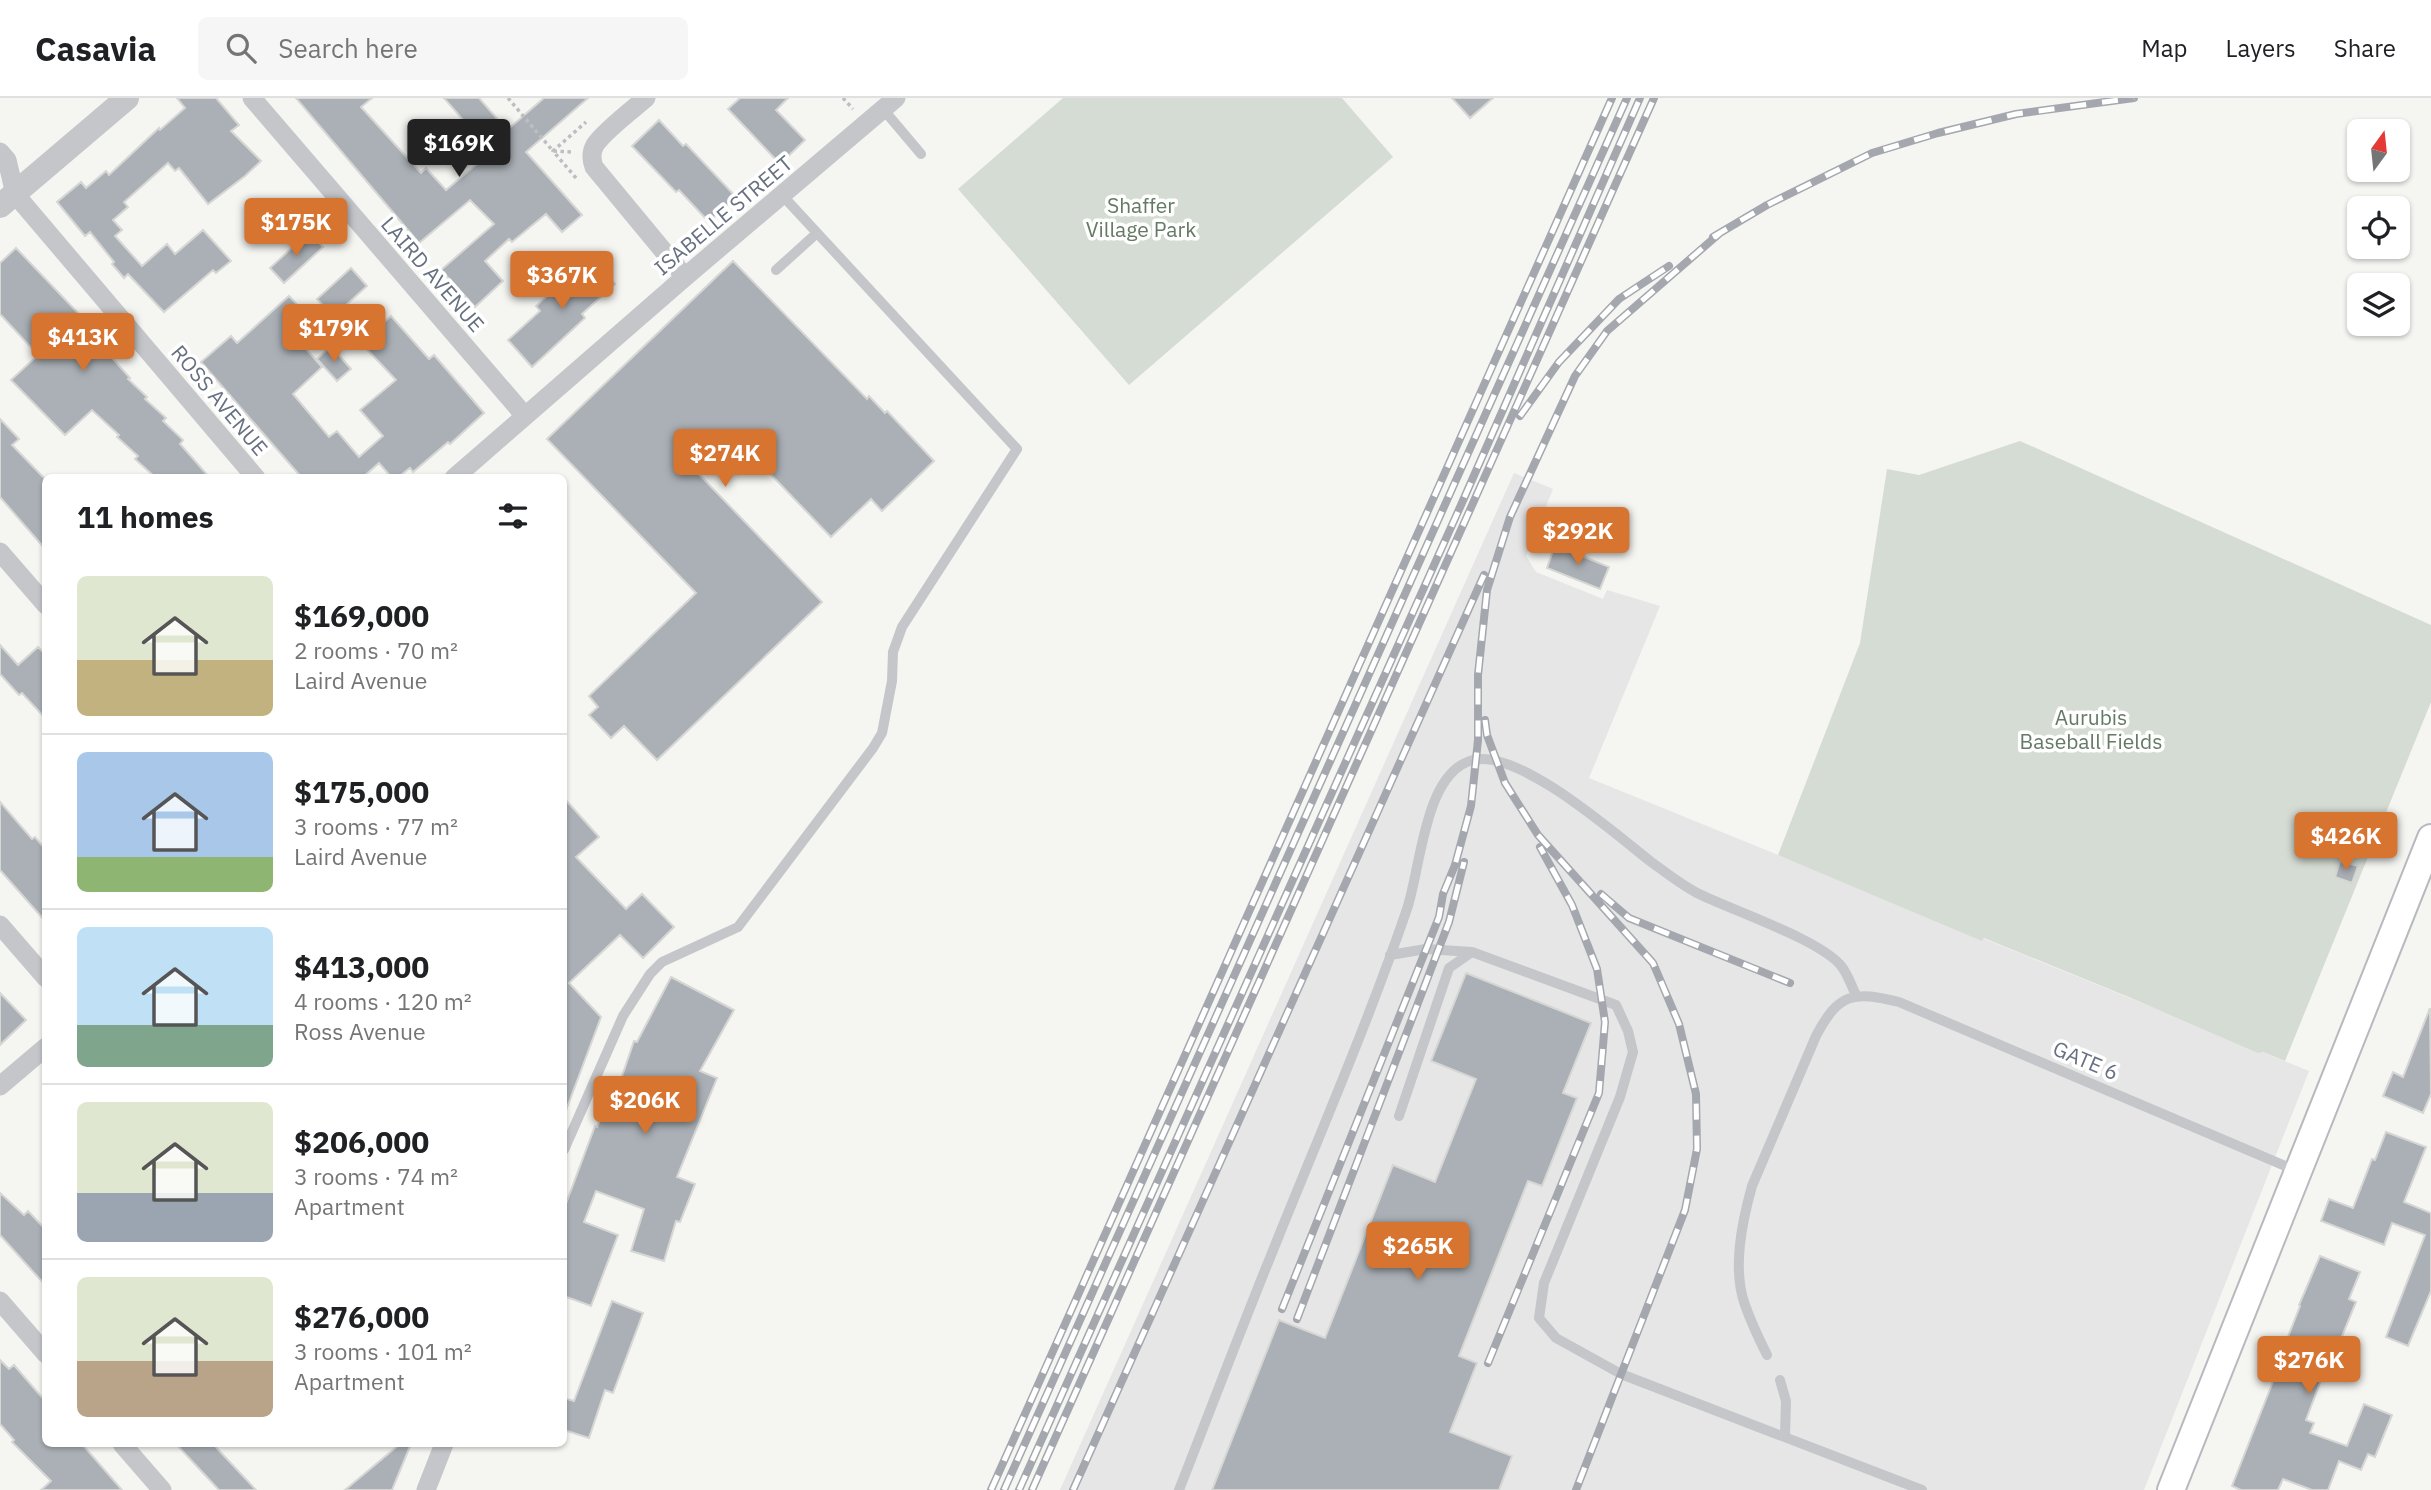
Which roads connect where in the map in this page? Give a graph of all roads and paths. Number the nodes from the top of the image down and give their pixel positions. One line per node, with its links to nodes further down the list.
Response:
1 (127, 98): 12 (street)
2 (252, 98): 16 (street, LAIRD AVENUE)
3 (508, 98): 8 (path)
4 (646, 98): 15 (street)
5 (843, 98): 7 (path)
6 (890, 104): 10 (lane); 11 (street, ISABELLE STREET)
7 (857, 114)
8 (570, 151)
9 (0, 152): 12 (street, ROSS AVENUE)
10 (921, 154)
11 (782, 195): 13 (lane); 15 (street, ISABELLE STREET)
12 (7, 200): 17 (street, ROSS AVENUE)
13 (817, 233): 14 (lane); 30 (lane)
14 (776, 270)
15 (685, 277): 16 (street, ISABELLE STREET)
16 (525, 416): 18 (street, ISABELLE STREET)
17 (252, 474)
18 (459, 474)
19 (0, 552): 20 (street)
20 (42, 600)
21 (2431, 838): 31 (main road)
22 (0, 925): 25 (street)
23 (1472, 952): 24 (lane); 29 (lane); 36 (lane)
24 (1390, 955): 26 (lane); 41 (lane)
25 (42, 973)
26 (1856, 995): 31 (lane, GATE 6); 34 (lane)
27 (42, 1050): 28 (street)
28 (0, 1086)
29 (1399, 1116)
30 (567, 1143)
31 (2297, 1171): 43 (main road)
32 (0, 1301): 33 (street)
33 (42, 1349)
34 (1767, 1355)
35 (1780, 1380): 36 (lane)
36 (1785, 1436): 42 (lane)
37 (125, 1447): 39 (street)
38 (441, 1447): 40 (street)
39 (162, 1490)
40 (426, 1490)
41 (1179, 1490)
42 (1922, 1490)
43 (2171, 1490)

